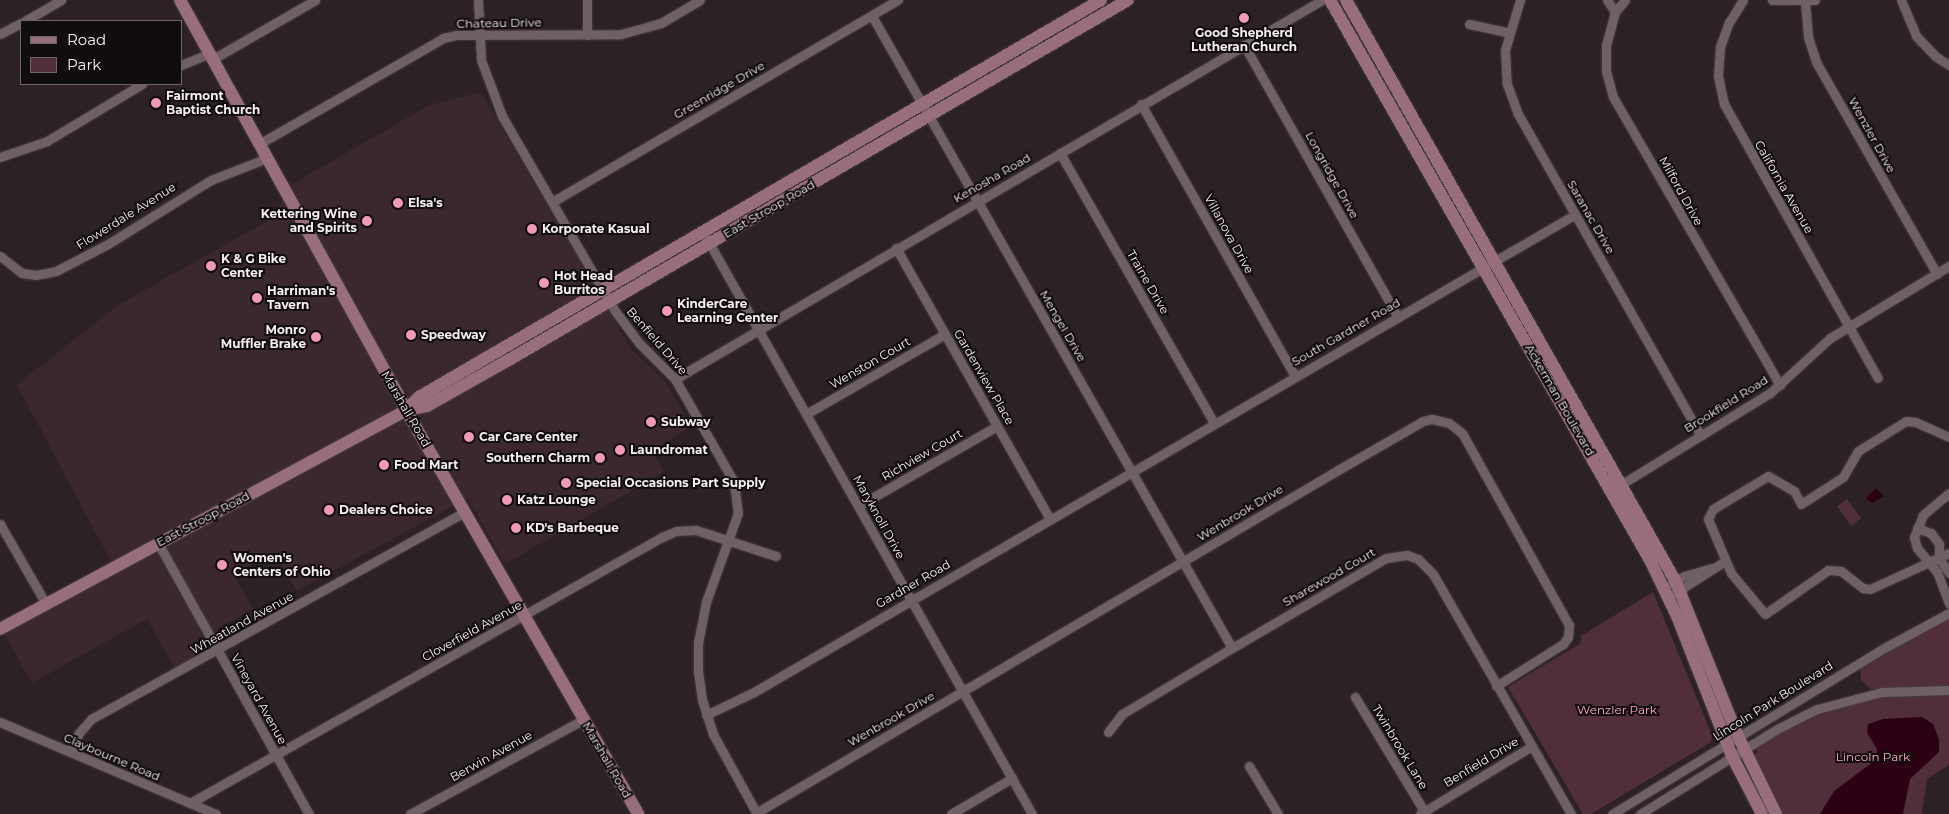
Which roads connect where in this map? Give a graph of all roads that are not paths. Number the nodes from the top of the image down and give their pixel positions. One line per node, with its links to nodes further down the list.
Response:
1 (61, 0): 22 (street)
2 (180, 0): 30 (street, Marshall Road)
3 (315, 0): 30 (street)
4 (478, 0): 27 (street, Benfield Drive)
5 (587, 0): 28 (street)
6 (700, 0): 28 (street, Chateau Drive)
7 (898, 0): 21 (street, Greenridge Drive)
8 (1101, 0): 35 (street, East Stroop Road)
9 (1128, 0): 36 (street, East Stroop Road)
10 (1322, 0): 29 (street, Kenosha Road)
11 (1330, 0): 47 (street, Ackerman Boulevard)
12 (1346, 0): 47 (street, Ackerman Boulevard)
13 (1520, 0): 25 (street, Saranac Drive)
14 (1607, 0): 20 (street)
15 (1625, 0): 20 (street)
16 (1743, 0): 52 (street, California Avenue)
17 (1772, 0): 19 (street)
18 (1901, 0): 32 (street)
19 (1810, 1): 49 (street, Wenzler Drive)
20 (1615, 12): 58 (street, Milford Drive)
21 (872, 16): 35 (street, Mengel Drive); 42 (street, Greenridge Drive)
22 (27, 20)
23 (20, 24): 26 (street)
24 (1469, 24): 25 (street)
25 (1508, 32): 43 (street, Saranac Drive)
26 (0, 34)
27 (478, 35): 28 (street, Chateau Drive); 37 (street, Chateau Drive); 42 (street, Benfield Drive)
28 (587, 35)
29 (1244, 45): 34 (street, Kenosha Road); 51 (street, Longridge Drive)
30 (211, 56): 31 (street); 37 (street, Marshall Road)
31 (182, 65)
32 (1949, 65)
33 (140, 85): 39 (street)
34 (1141, 104): 38 (street, Kenosha Road); 55 (street, Villanova Drive)
35 (923, 105): 36 (street, Mengel Drive); 44 (street, East Stroop Road)
36 (929, 117): 41 (street, Mengel Drive); 44 (street, East Stroop Road)
37 (259, 144): 40 (street, Marshall Road)
38 (1060, 153): 41 (street, Kenosha Road); 61 (street, Traine Drive)
39 (0, 156)
40 (267, 158): 46 (street, Flowerdale Avenue); 59 (street, Marshall Road)
41 (977, 201): 45 (street, Kenosha Road); 65 (street, Mengel Drive)
42 (552, 202): 50 (street, Benfield Drive)
43 (1574, 215): 47 (street, South Gardner Road); 63 (street, Saranac Drive)
44 (706, 238): 50 (street, East Stroop Road); 53 (street, Maryknoll Drive)
45 (896, 248): 53 (street, Kenosha Road); 54 (street, Gardenview Place)
46 (0, 256)
47 (1489, 264): 51 (street, South Gardner Road); 66 (street, Ackerman Boulevard)
48 (1949, 266): 49 (street, Brookfield Road)
49 (1937, 274): 52 (street, Brookfield Road)
50 (607, 296): 56 (street, Benfield Drive); 59 (street, East Stroop Road)
51 (1398, 317): 55 (street, South Gardner Road)
52 (1849, 327): 57 (street, California Avenue); 58 (street, Brookfield Road)
53 (758, 329): 56 (street, Kenosha Road); 60 (street, Maryknoll Drive)
54 (945, 334): 60 (street, Wenston Court); 62 (street, Gardenview Place)
55 (1295, 376): 61 (street, South Gardner Road)
56 (675, 378): 73 (street, Benfield Drive)
57 (1878, 378)
58 (1780, 385): 63 (street, Brookfield Road)
59 (406, 410): 69 (street, Marshall Road); 74 (street, East Stroop Road)
60 (806, 414): 68 (street, Maryknoll Drive)
61 (1214, 423): 65 (street, South Gardner Road)
62 (997, 426): 68 (street, Richview Court); 70 (street, Gardenview Place)
63 (1701, 436): 66 (street, Brookfield Road)
64 (1949, 437): 79 (street)
65 (1131, 471): 70 (street, Gardner Road); 78 (street, Mengel Drive)
66 (1617, 487): 82 (street, Ackerman Boulevard); 83 (street, Ackerman Boulevard)
67 (1949, 493): 72 (street)
68 (858, 506): 84 (street, Maryknoll Drive)
69 (465, 512): 88 (street, Marshall Road); 91 (street, Wheatland Avenue)
70 (1050, 519): 84 (street, Gardner Road)
71 (0, 524): 85 (street)
72 (1917, 528): 77 (street); 80 (street)
73 (729, 539): 76 (street, Cloverfield Avenue); 88 (street, Cloverfield Avenue); 96 (street, Benfield Drive)
74 (158, 543): 85 (street, East Stroop Road); 91 (street, Vineyard Avenue)
75 (1949, 553): 77 (street)
76 (776, 556)
77 (1939, 558): 80 (street); 81 (street)
78 (1183, 561): 90 (street, Mengel Drive); 92 (street, Wenbrook Drive); 94 (street, Wenbrook Drive)
79 (1724, 561): 80 (street); 82 (street)
80 (1929, 561): 86 (street)
81 (1949, 573)
82 (1678, 586): 83 (street); 100 (street, Ackerman Boulevard)
83 (1666, 593): 102 (street, Ackerman Boulevard)
84 (911, 600): 94 (street, Maryknoll Drive); 96 (street, Gardner Road)
85 (46, 604): 89 (street, East Stroop Road)
86 (1949, 604)
87 (1949, 613): 100 (street, Lincoln Park Boulevard)
88 (525, 616): 97 (street, Marshall Road); 104 (street, Cloverfield Avenue)
89 (0, 629)
90 (1232, 648): 92 (street, Sharewood Court); 99 (street, Sharewood Court)
91 (218, 650): 103 (street, Wheatland Avenue); 104 (street, Vineyard Avenue)
92 (1496, 686): 101 (street, Sharewood Court)
93 (1949, 690): 100 (street, Lincoln Park Boulevard)
94 (963, 691): 106 (street, Maryknoll Drive); 113 (street, Wenbrook Drive)
95 (1355, 696): 108 (street, Twinbrook Lane)
96 (706, 715): 113 (street, Benfield Drive)
97 (584, 719): 111 (street, Berwin Avenue); 112 (street, Marshall Road)
98 (0, 722): 103 (street, Claybourne Road)
99 (1108, 732)
100 (1741, 743): 102 (street, Lincoln Park Boulevard); 121 (street, Ackerman Boulevard)
101 (1530, 746): 108 (street, Benfield Drive); 117 (street, Sharewood Court)
102 (1730, 750): 118 (street, Lincoln Park Boulevard); 119 (street, Lincoln Park Boulevard); 120 (street, Ackerman Boulevard)
103 (70, 752): 107 (street, Claybourne Road)
104 (276, 755): 107 (street, Cloverfield Avenue); 110 (street, Vineyard Avenue)
105 (1249, 766): 116 (street)
106 (1012, 778): 114 (street); 115 (street, Maryknoll Drive)
107 (190, 802): 109 (street, Claybourne Road)
108 (1422, 813)
109 (216, 814)
110 (309, 814)
111 (410, 814)
112 (638, 814)
113 (756, 814)
114 (951, 814)
115 (1032, 814)
116 (1278, 814)
117 (1571, 814)
118 (1612, 814)
119 (1640, 814)
120 (1762, 814)
121 (1776, 814)

